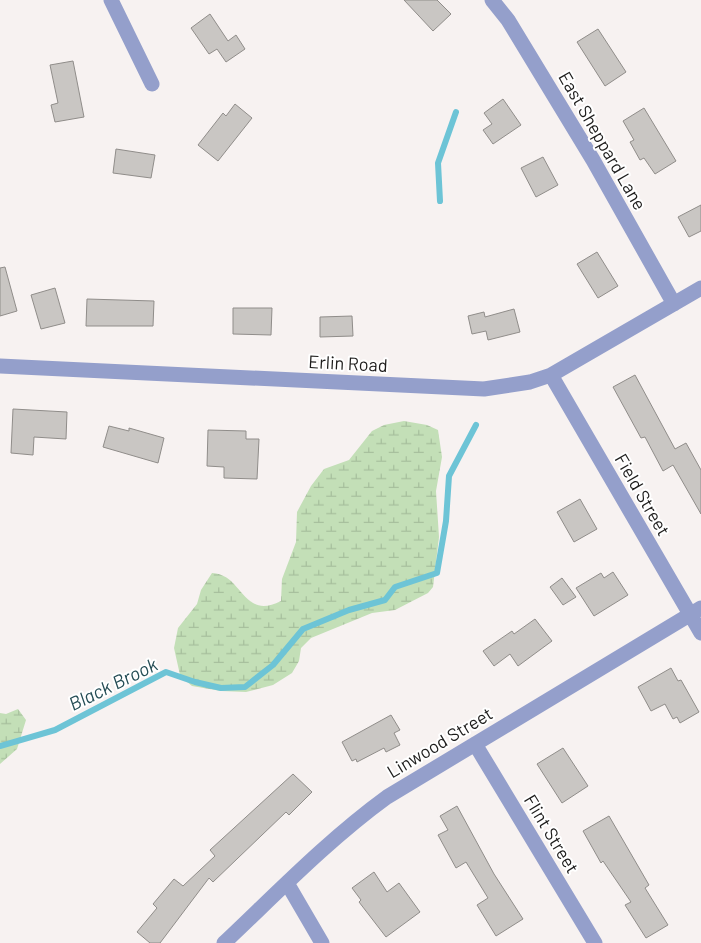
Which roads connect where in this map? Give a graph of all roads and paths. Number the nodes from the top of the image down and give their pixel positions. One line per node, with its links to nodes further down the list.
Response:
1 (111, 0): 3 (street)
2 (492, 0): 5 (street, East Sheppard Lane)
3 (152, 84)
4 (701, 288): 5 (street, Erlin Road)
5 (674, 304): 7 (street, Erlin Road)
6 (0, 366): 7 (street, Erlin Road)
7 (552, 375): 8 (street, Field Street)
8 (696, 611): 9 (street, Field Street); 10 (street, Linwood Street)
9 (701, 633)
10 (475, 744): 11 (street, Linwood Street); 14 (street, Flint Street)
11 (287, 883): 12 (street, Linwood Street); 13 (street)
12 (224, 943)
13 (322, 943)
14 (595, 943)

